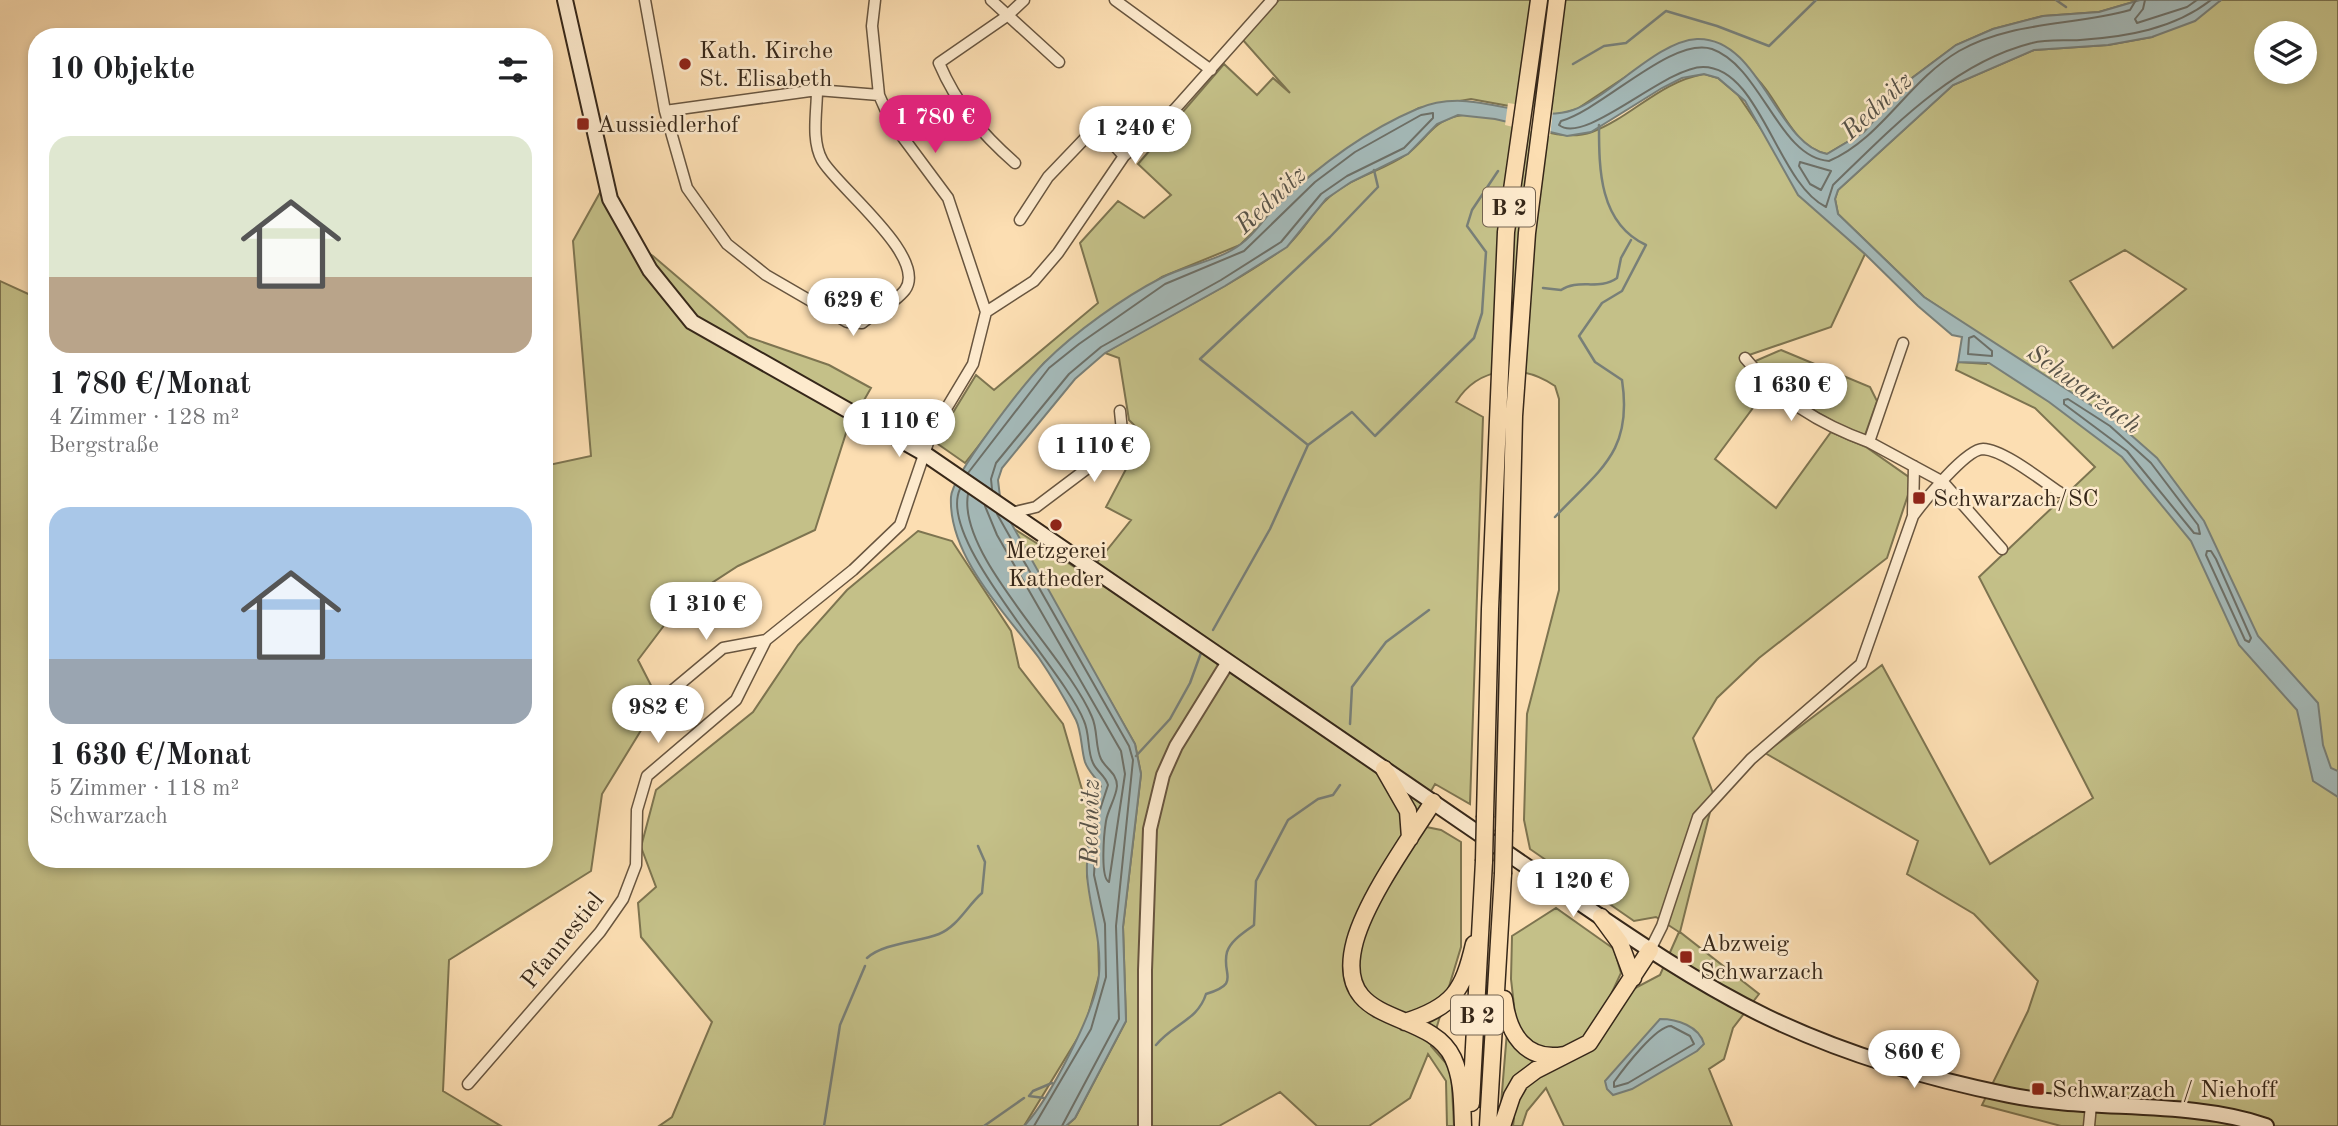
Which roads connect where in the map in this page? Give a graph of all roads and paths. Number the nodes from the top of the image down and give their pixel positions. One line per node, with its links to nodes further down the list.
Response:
1 (565, 0): 24 (main road)
2 (645, 0): 15 (street)
3 (874, 0): 14 (street)
4 (991, 0): 10 (street)
5 (1024, 0): 10 (street)
6 (1115, 0): 12 (street)
7 (1272, 0): 12 (street)
8 (1539, 0): 37 (highway, B 2, bridge)
9 (1557, 0): 40 (highway, B 2, bridge)
10 (1007, 16): 11 (street); 17 (street)
11 (1059, 62)
12 (1211, 70): 16 (street)
13 (817, 90): 14 (street); 15 (street); 15 (street)
14 (879, 95): 19 (street)
15 (665, 111)
16 (1124, 156): 18 (street); 19 (street)
17 (1015, 163)
18 (1020, 220)
19 (986, 312): 24 (street, Pfannestiel)
20 (1903, 343): 23 (street)
21 (1745, 358): 23 (street)
22 (1120, 411): 28 (street)
23 (1868, 442): 25 (street)
24 (925, 454): 28 (main road); 31 (street, Pfannestiel)
25 (1914, 466): 26 (street); 29 (street)
26 (1943, 482): 27 (street); 29 (street); 30 (street)
27 (2059, 492)
28 (1007, 509): 32 (main road)
29 (1913, 516): 39 (street)
30 (2002, 549)
31 (766, 640): 33 (street); 44 (street, Pfannestiel)
32 (1228, 662): 34 (main road); 46 (street)
33 (668, 694)
34 (1384, 769): 35 (main road); 36 (highway)
35 (1433, 802): 36 (highway); 38 (main road)
36 (1410, 838): 42 (highway)
37 (1483, 904): 42 (highway); 48 (highway, B 2)
38 (1601, 917): 39 (main road); 41 (highway)
39 (1650, 950): 41 (highway); 45 (main road)
40 (1500, 958): 43 (highway); 49 (highway, B 2)
41 (1633, 978): 43 (highway)
42 (1405, 1022): 47 (highway)
43 (1573, 1054): 50 (highway)
44 (468, 1084)
45 (2091, 1105): 51 (street); 52 (main road)
46 (1145, 1126)
47 (1463, 1126)
48 (1469, 1126)
49 (1488, 1126)
50 (1502, 1126)
51 (2089, 1126)
52 (2266, 1126)

